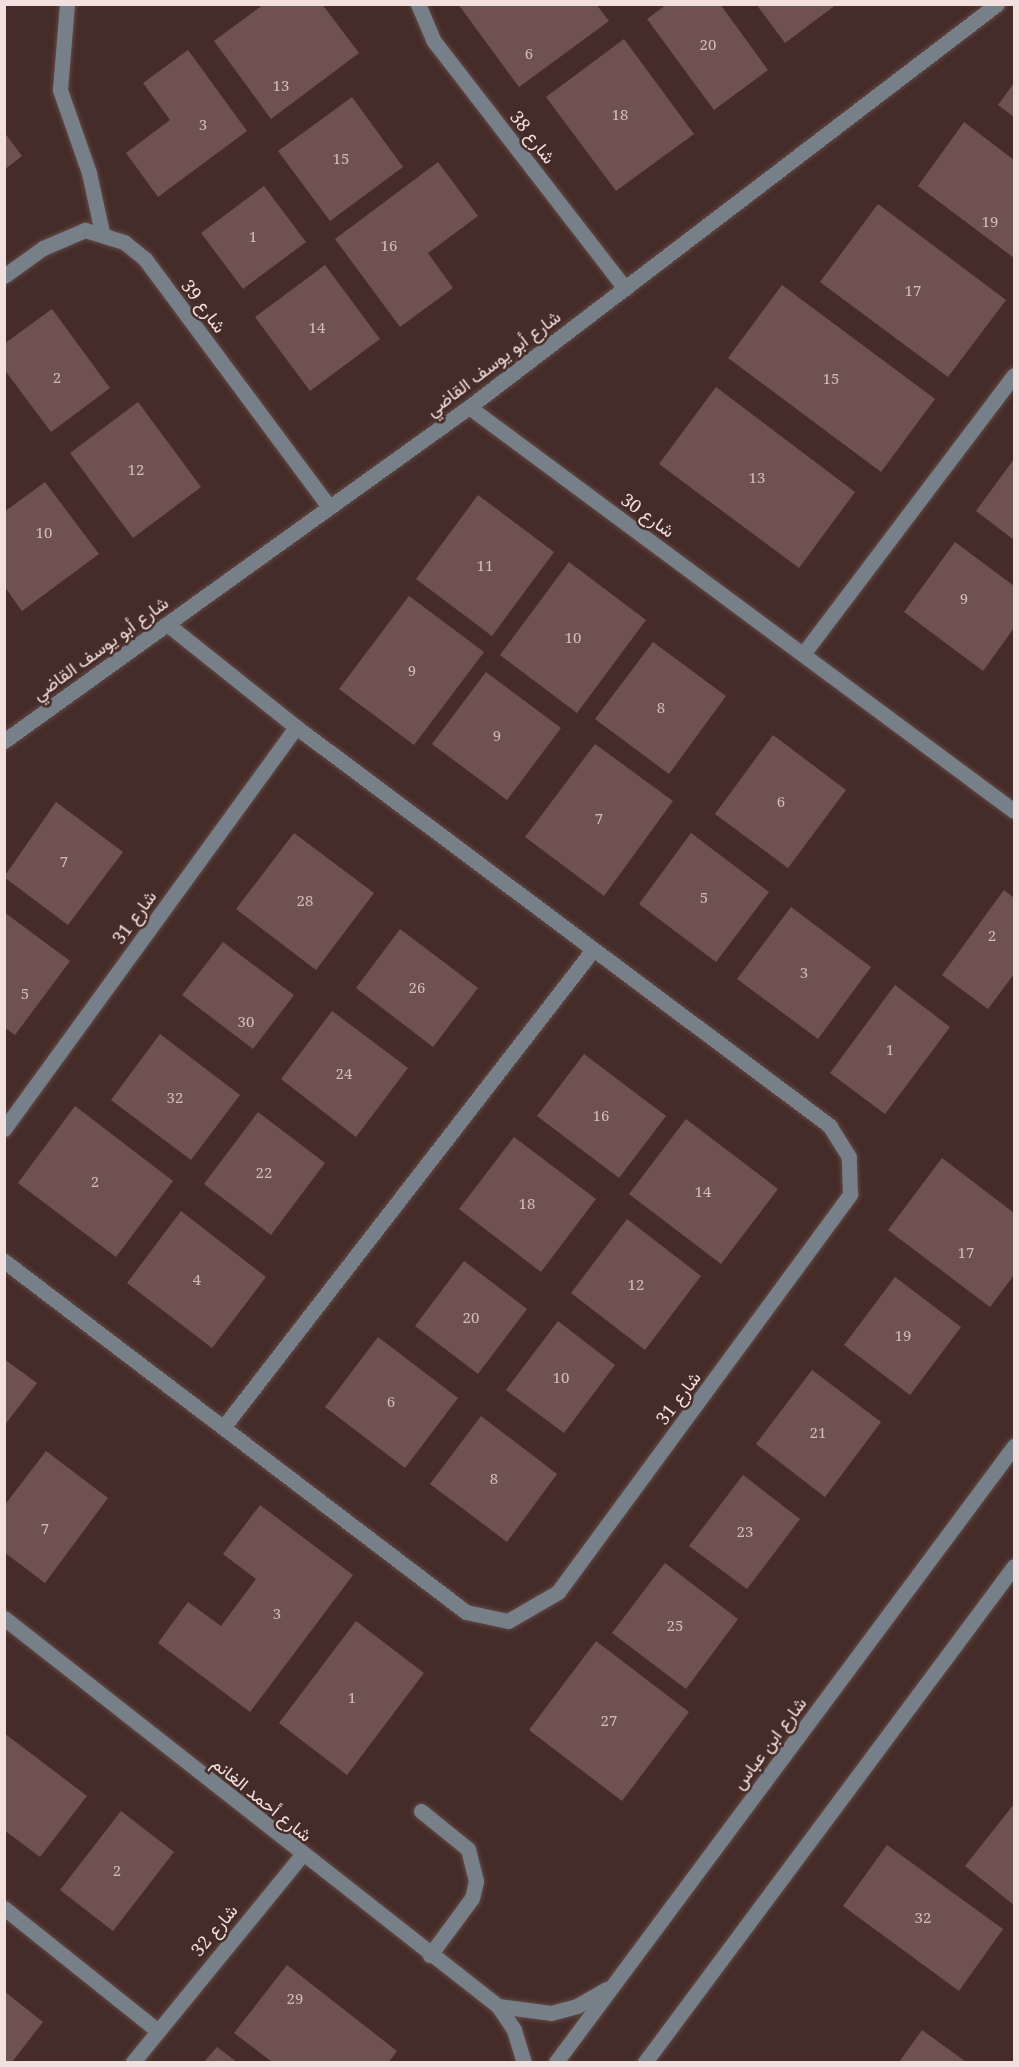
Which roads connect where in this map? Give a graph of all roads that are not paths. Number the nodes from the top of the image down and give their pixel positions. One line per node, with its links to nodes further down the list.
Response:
1 (67, 4): 4 (street)
2 (418, 4): 6 (street, شارع 38)
3 (997, 4): 6 (street, شارع أبو يوسف القاضي)
4 (102, 232): 5 (street); 9 (street, شارع 39)
5 (4, 276)
6 (625, 288): 8 (street, شارع أبو يوسف القاضي)
7 (1014, 375): 11 (street)
8 (469, 407): 9 (street, شارع أبو يوسف القاضي); 11 (street, شارع 30)
9 (328, 505): 10 (street, شارع أبو يوسف القاضي)
10 (167, 624): 12 (street, شارع 31); 13 (street, شارع أبو يوسف القاضي)
11 (804, 654): 14 (street, شارع 30)
12 (296, 727): 15 (street, شارع 31); 16 (street, شارع 31)
13 (4, 741)
14 (1014, 811)
15 (592, 951): 18 (street); 18 (street, شارع 31)
16 (4, 1129)
17 (4, 1261): 18 (street, شارع 31)
18 (225, 1425)
19 (1014, 1446): 26 (street, شارع ابن عباس)
20 (1014, 1566): 29 (street)
21 (4, 1618): 23 (street, شارع أحمد الغانم)
22 (421, 1811): 25 (street)
23 (301, 1856): 25 (street, شارع أحمد الغانم); 28 (street, شارع 32)
24 (4, 1908): 28 (street)
25 (430, 1955): 27 (street, شارع أحمد الغانم)
26 (620, 1975): 27 (street, شارع أحمد الغانم); 32 (street, شارع ابن عباس)
27 (498, 2006): 31 (street, شارع أحمد الغانم)
28 (157, 2030): 30 (street, شارع 32)
29 (662, 2039): 33 (street); 34 (street)
30 (133, 2062)
31 (524, 2062)
32 (556, 2062)
33 (645, 2062)
34 (659, 2062)

